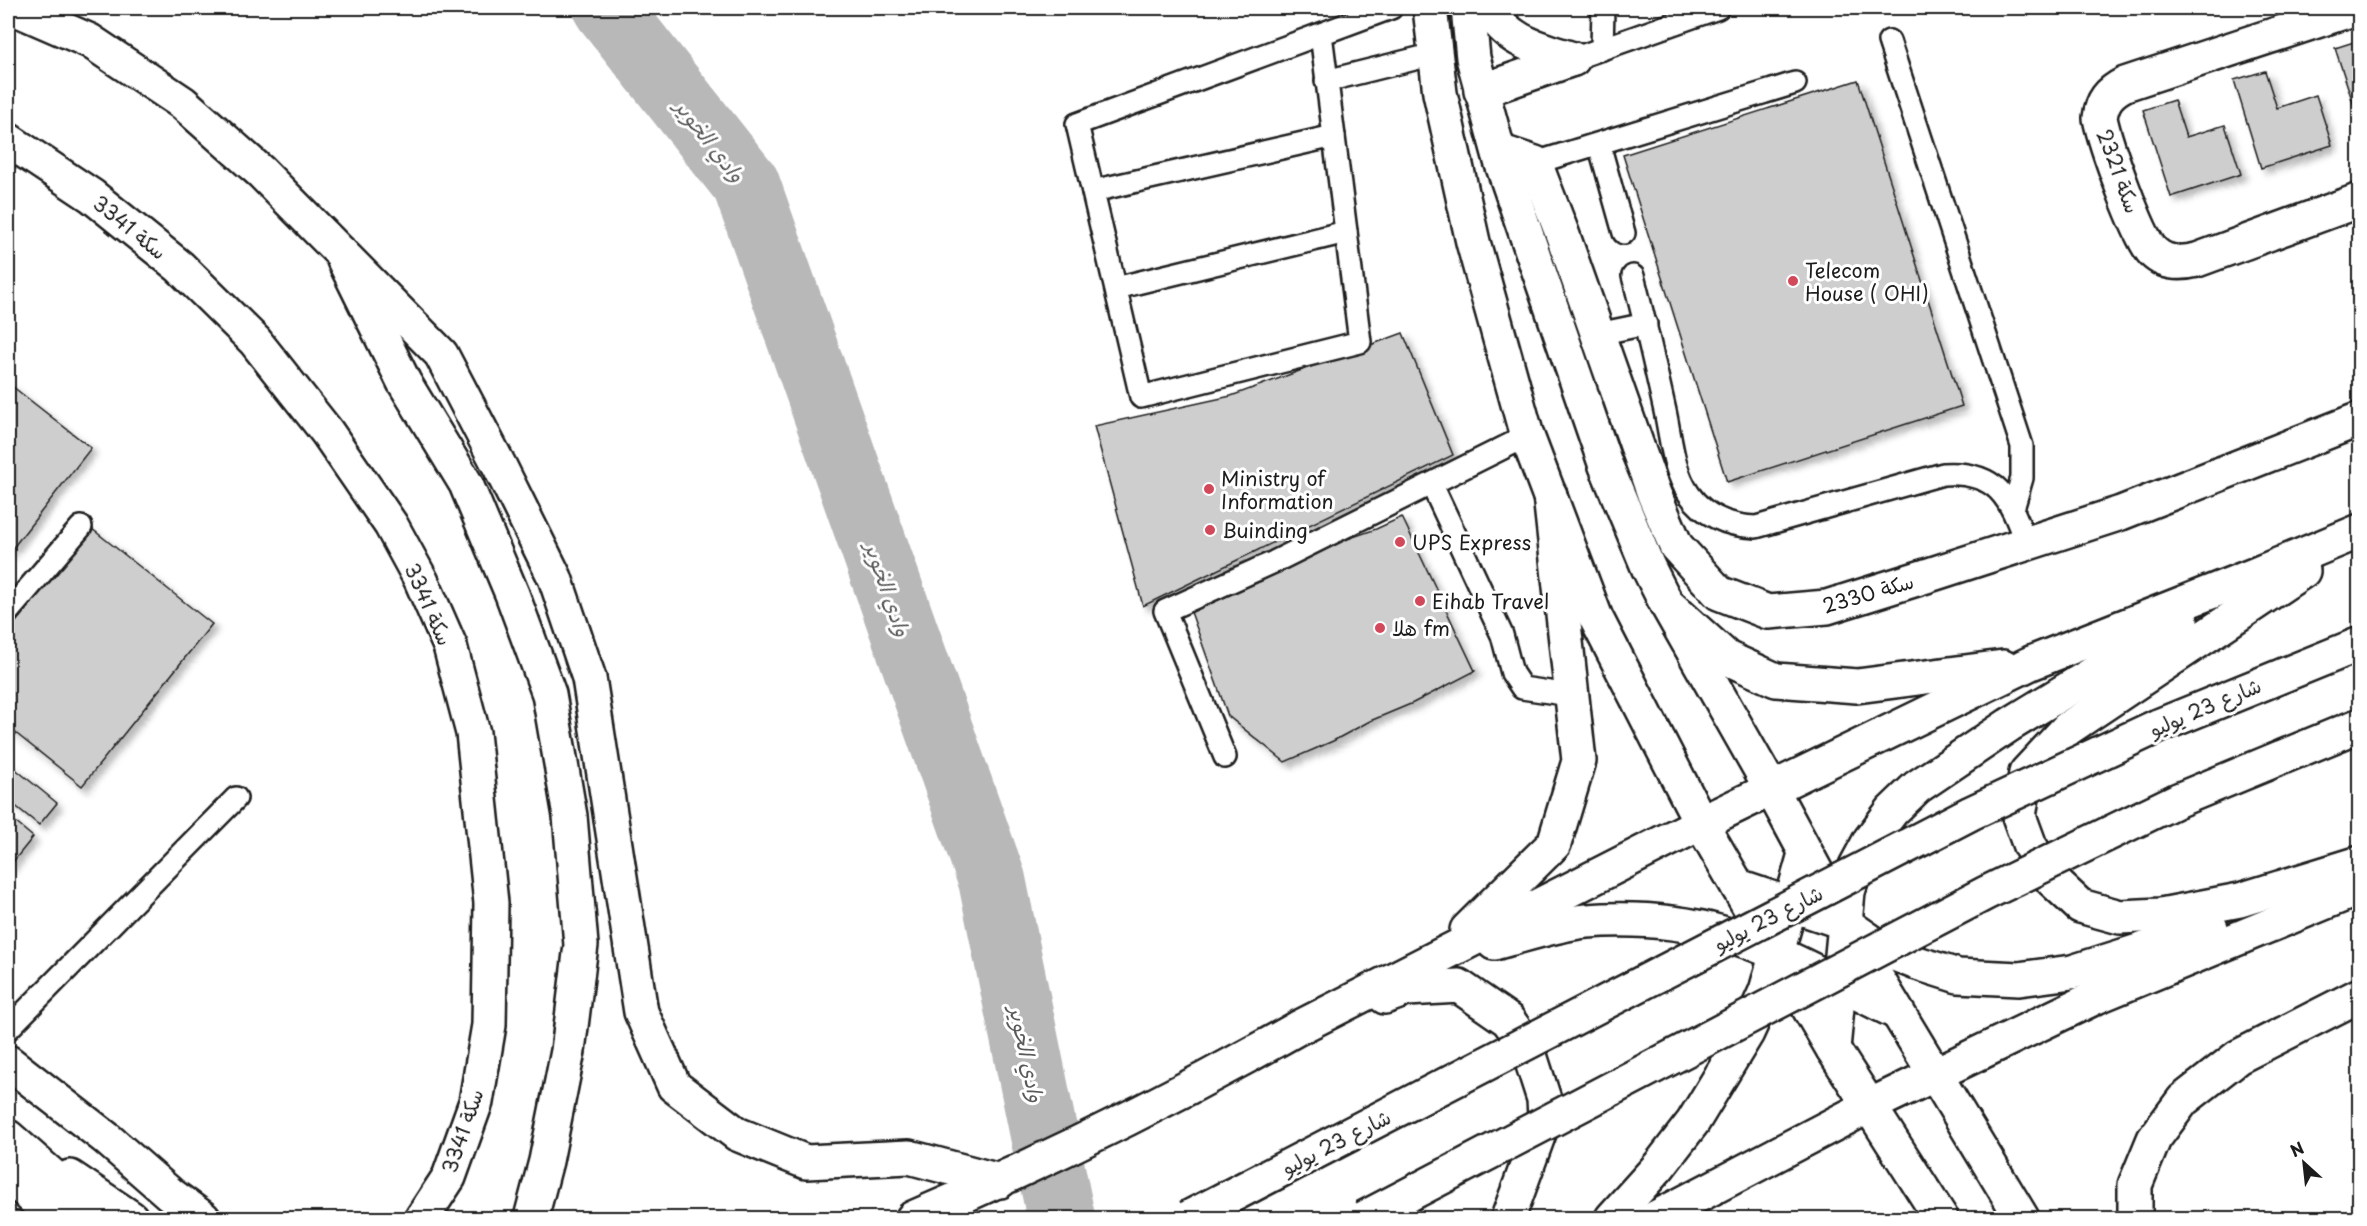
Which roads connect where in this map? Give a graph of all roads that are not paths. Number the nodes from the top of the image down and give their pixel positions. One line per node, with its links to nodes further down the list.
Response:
1 (14, 8): 27 (main road)
2 (1391, 8): 9 (lane)
3 (1430, 8): 11 (main road)
4 (1468, 8): 15 (main road)
5 (1489, 8): 12 (main road)
6 (1603, 8): 12 (lane)
7 (1718, 8): 12 (lane)
8 (2356, 8): 22 (main road, سكة 2321)
9 (1321, 34): 13 (lane); 21 (lane)
10 (1889, 41): 36 (lane)
11 (1435, 54): 13 (lane); 33 (main road)
12 (1587, 54): 15 (main road)
13 (1326, 81): 16 (lane)
14 (1795, 83): 18 (lane)
15 (1481, 92): 19 (main road)
16 (1334, 136): 21 (lane); 23 (lane)
17 (8, 140): 76 (main road, سكة 3341)
18 (1599, 144): 20 (lane); 25 (lane)
19 (1498, 151): 20 (main road); 26 (main road)
20 (1535, 163): 24 (main road, سكة 2330)
21 (1093, 191): 29 (lane)
22 (2360, 200)
23 (1346, 232): 29 (lane); 29 (lane)
24 (1562, 233): 26 (main road); 31 (main road, سكة 2330)
25 (1624, 233)
26 (1531, 246): 41 (main road)
27 (341, 253): 71 (main road); 77 (main road)
28 (1633, 276): 30 (lane)
29 (1116, 288)
30 (1646, 324): 31 (lane); 36 (lane)
31 (1598, 334): 39 (main road, سكة 2330)
32 (2360, 419): 39 (main road, سكة 2330)
33 (1527, 436): 34 (lane); 35 (main road)
34 (1432, 485): 45 (lane); 47 (lane)
35 (1550, 495): 45 (main road); 50 (main road)
36 (2013, 509): 39 (lane)
37 (81, 527): 42 (lane)
38 (2360, 532): 40 (main road); 52 (main road)
39 (2026, 544)
40 (2254, 575): 44 (main road); 57 (main road)
41 (1666, 603): 44 (main road); 48 (main road)
42 (8, 612)
43 (2360, 644): 80 (main road, شارع 23 يوليو, bridge)
44 (2031, 663): 48 (main road)
45 (1570, 695): 59 (main road)
46 (2360, 725): 81 (main road, bridge)
47 (1225, 757)
48 (1771, 788): 50 (main road); 51 (main road)
49 (236, 798): 64 (lane)
50 (1701, 823): 54 (main road); 59 (main road)
51 (1805, 854): 56 (main road); 57 (main road)
52 (2360, 863)
53 (2360, 880): 57 (main road)
54 (1738, 887): 56 (main road); 58 (main road)
55 (2360, 888): 67 (main road)
56 (1790, 904): 57 (main road); 58 (main road)
57 (1844, 922): 60 (main road); 62 (main road)
58 (1777, 954): 59 (main road); 60 (main road); 65 (main road); 83 (main road)
59 (1439, 956): 63 (main road)
60 (1838, 984): 62 (main road); 65 (main road)
61 (2360, 995): 87 (main road)
62 (1896, 1012): 67 (main road)
63 (1298, 1028): 71 (main road); 82 (main road)
64 (8, 1029)
65 (1833, 1049): 68 (main road)
66 (8, 1062): 75 (main road)
67 (1934, 1075): 68 (main road); 86 (main road)
68 (1869, 1106): 84 (main road); 85 (main road)
69 (8, 1136): 73 (main road); 74 (main road)
70 (8, 1174): 72 (main road)
71 (1013, 1174): 78 (main road); 79 (main road)
72 (54, 1218)
73 (100, 1218)
74 (131, 1218)
75 (203, 1218)
76 (422, 1218)
77 (531, 1218)
78 (913, 1218)
79 (943, 1218)
80 (1188, 1218)
81 (1364, 1218)
82 (1508, 1218)
83 (1612, 1218)
84 (1655, 1218)
85 (1941, 1218)
86 (2022, 1218)
87 (2135, 1218)

